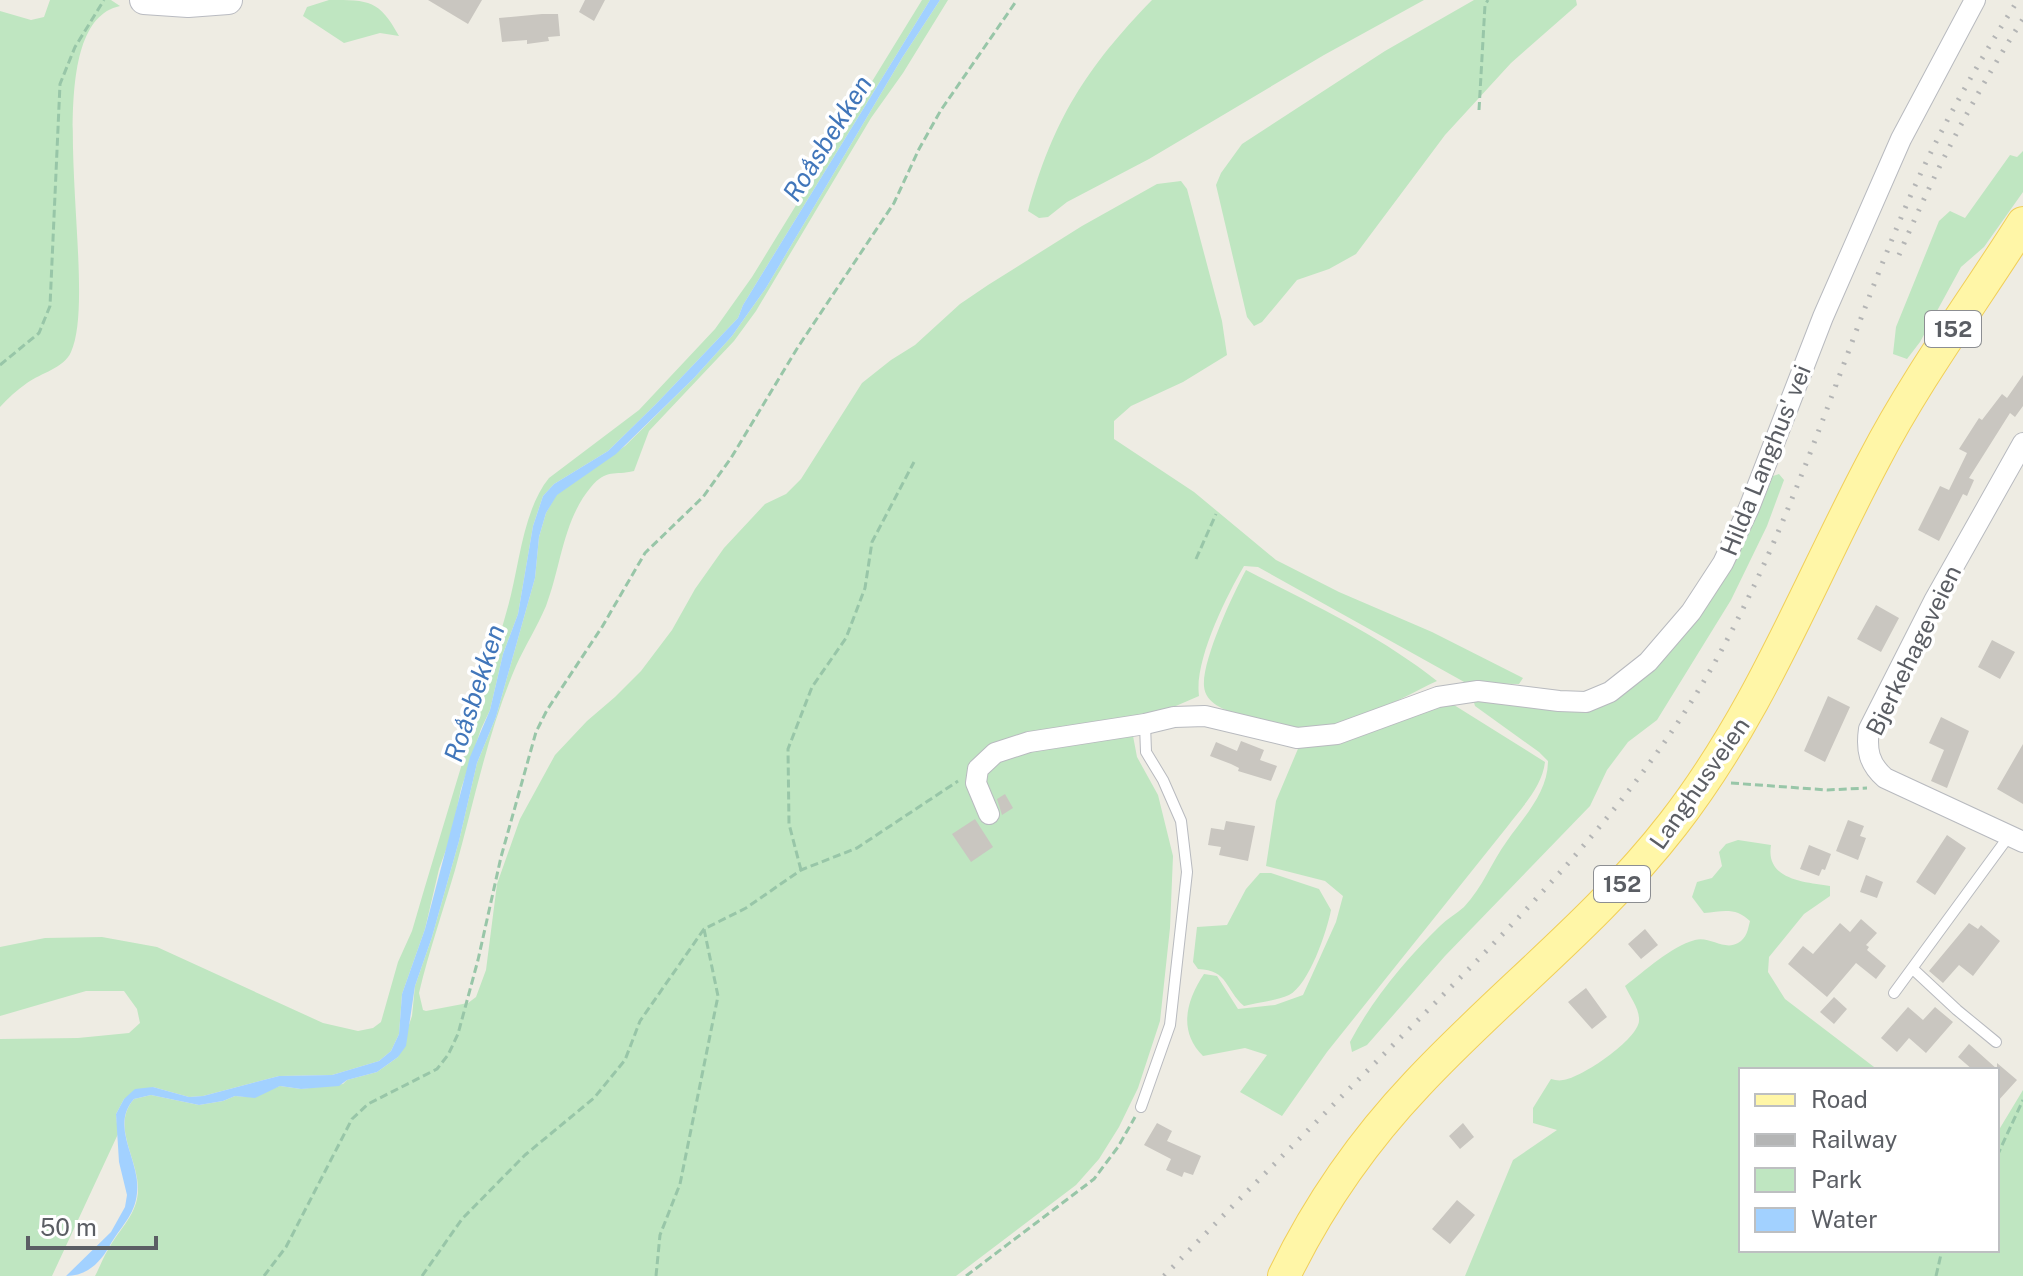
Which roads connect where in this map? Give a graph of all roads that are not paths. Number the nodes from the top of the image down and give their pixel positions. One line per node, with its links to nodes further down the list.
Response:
1 (144, 0): 2 (main road)
2 (228, 0)
3 (1975, 0): 6 (street, Hilda Langhus' vei)
4 (2023, 223): 13 (main road, Langhusveien / 152)
5 (2023, 443): 8 (street, Bjerkehageveien)
6 (1145, 724): 7 (street, Hilda Langhus' vei); 12 (lane)
7 (989, 814)
8 (2016, 839): 9 (lane)
9 (1913, 969): 10 (lane); 11 (lane)
10 (1894, 993)
11 (1996, 1042)
12 (1141, 1107)
13 (1284, 1276)

